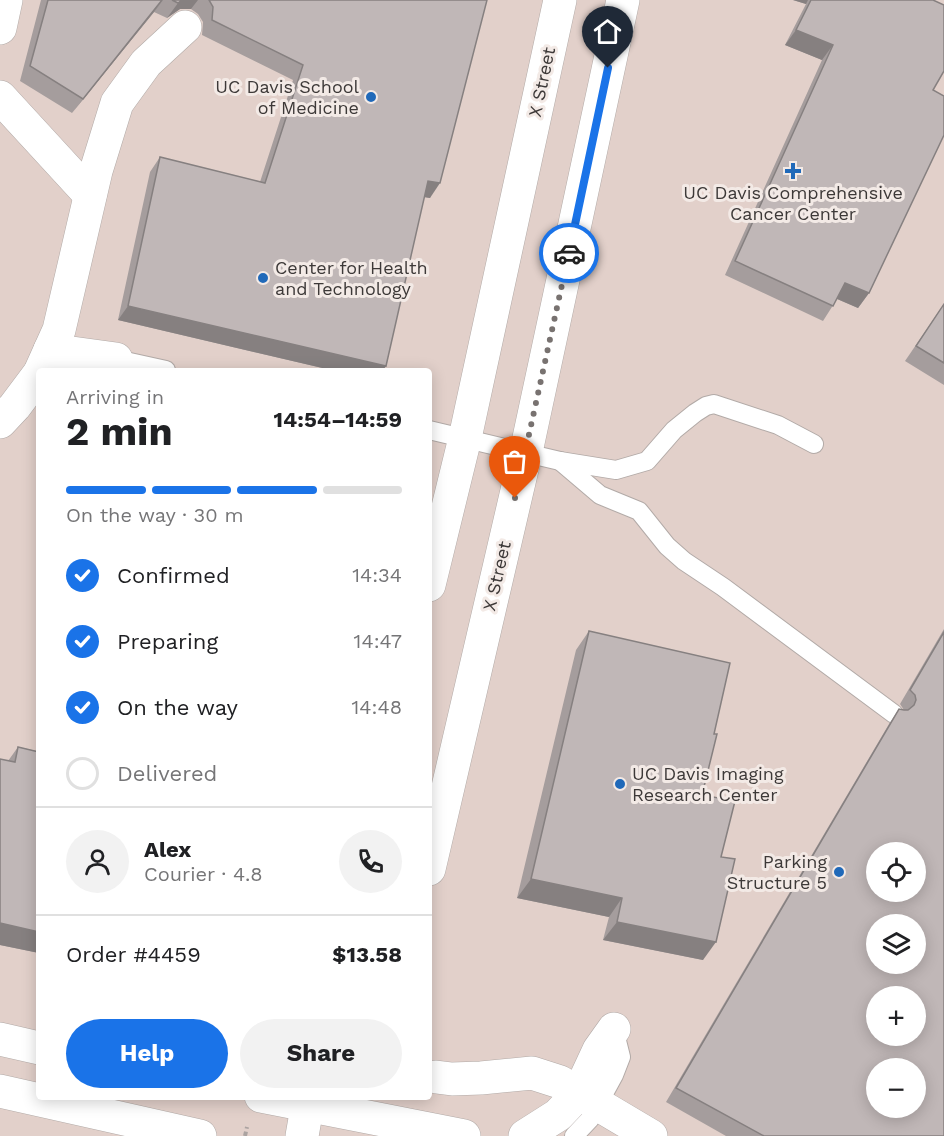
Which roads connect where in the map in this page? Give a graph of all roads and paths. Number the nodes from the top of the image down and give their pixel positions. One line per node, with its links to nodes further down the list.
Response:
1 (6, 0): 5 (street)
2 (560, 0): 14 (street, X Street)
3 (623, 0): 16 (street, X Street)
4 (185, 27): 7 (street)
5 (0, 28)
6 (0, 97): 7 (street)
7 (90, 195): 9 (street)
8 (116, 359): 9 (street); 10 (lane)
9 (43, 365)
10 (157, 368)
11 (36, 375): 12 (street)
12 (0, 422)
13 (432, 431): 14 (lane)
14 (465, 438): 16 (lane); 18 (street, X Street)
15 (814, 444): 17 (lane)
16 (526, 452): 17 (lane); 20 (street, X Street)
17 (560, 460): 19 (lane)
18 (432, 573)
19 (894, 714)
20 (432, 856)
21 (614, 1029): 27 (street)
22 (0, 1039): 23 (street)
23 (36, 1047)
24 (432, 1086): 27 (street)
25 (0, 1091): 26 (street)
26 (36, 1099)
27 (588, 1099): 34 (street); 35 (lane); 36 (street)
28 (40, 1100): 32 (street)
29 (272, 1100): 30 (street)
30 (306, 1113): 31 (street)
31 (372, 1117): 33 (street)
32 (200, 1136)
33 (464, 1136)
34 (525, 1136)
35 (574, 1136)
36 (651, 1136)

